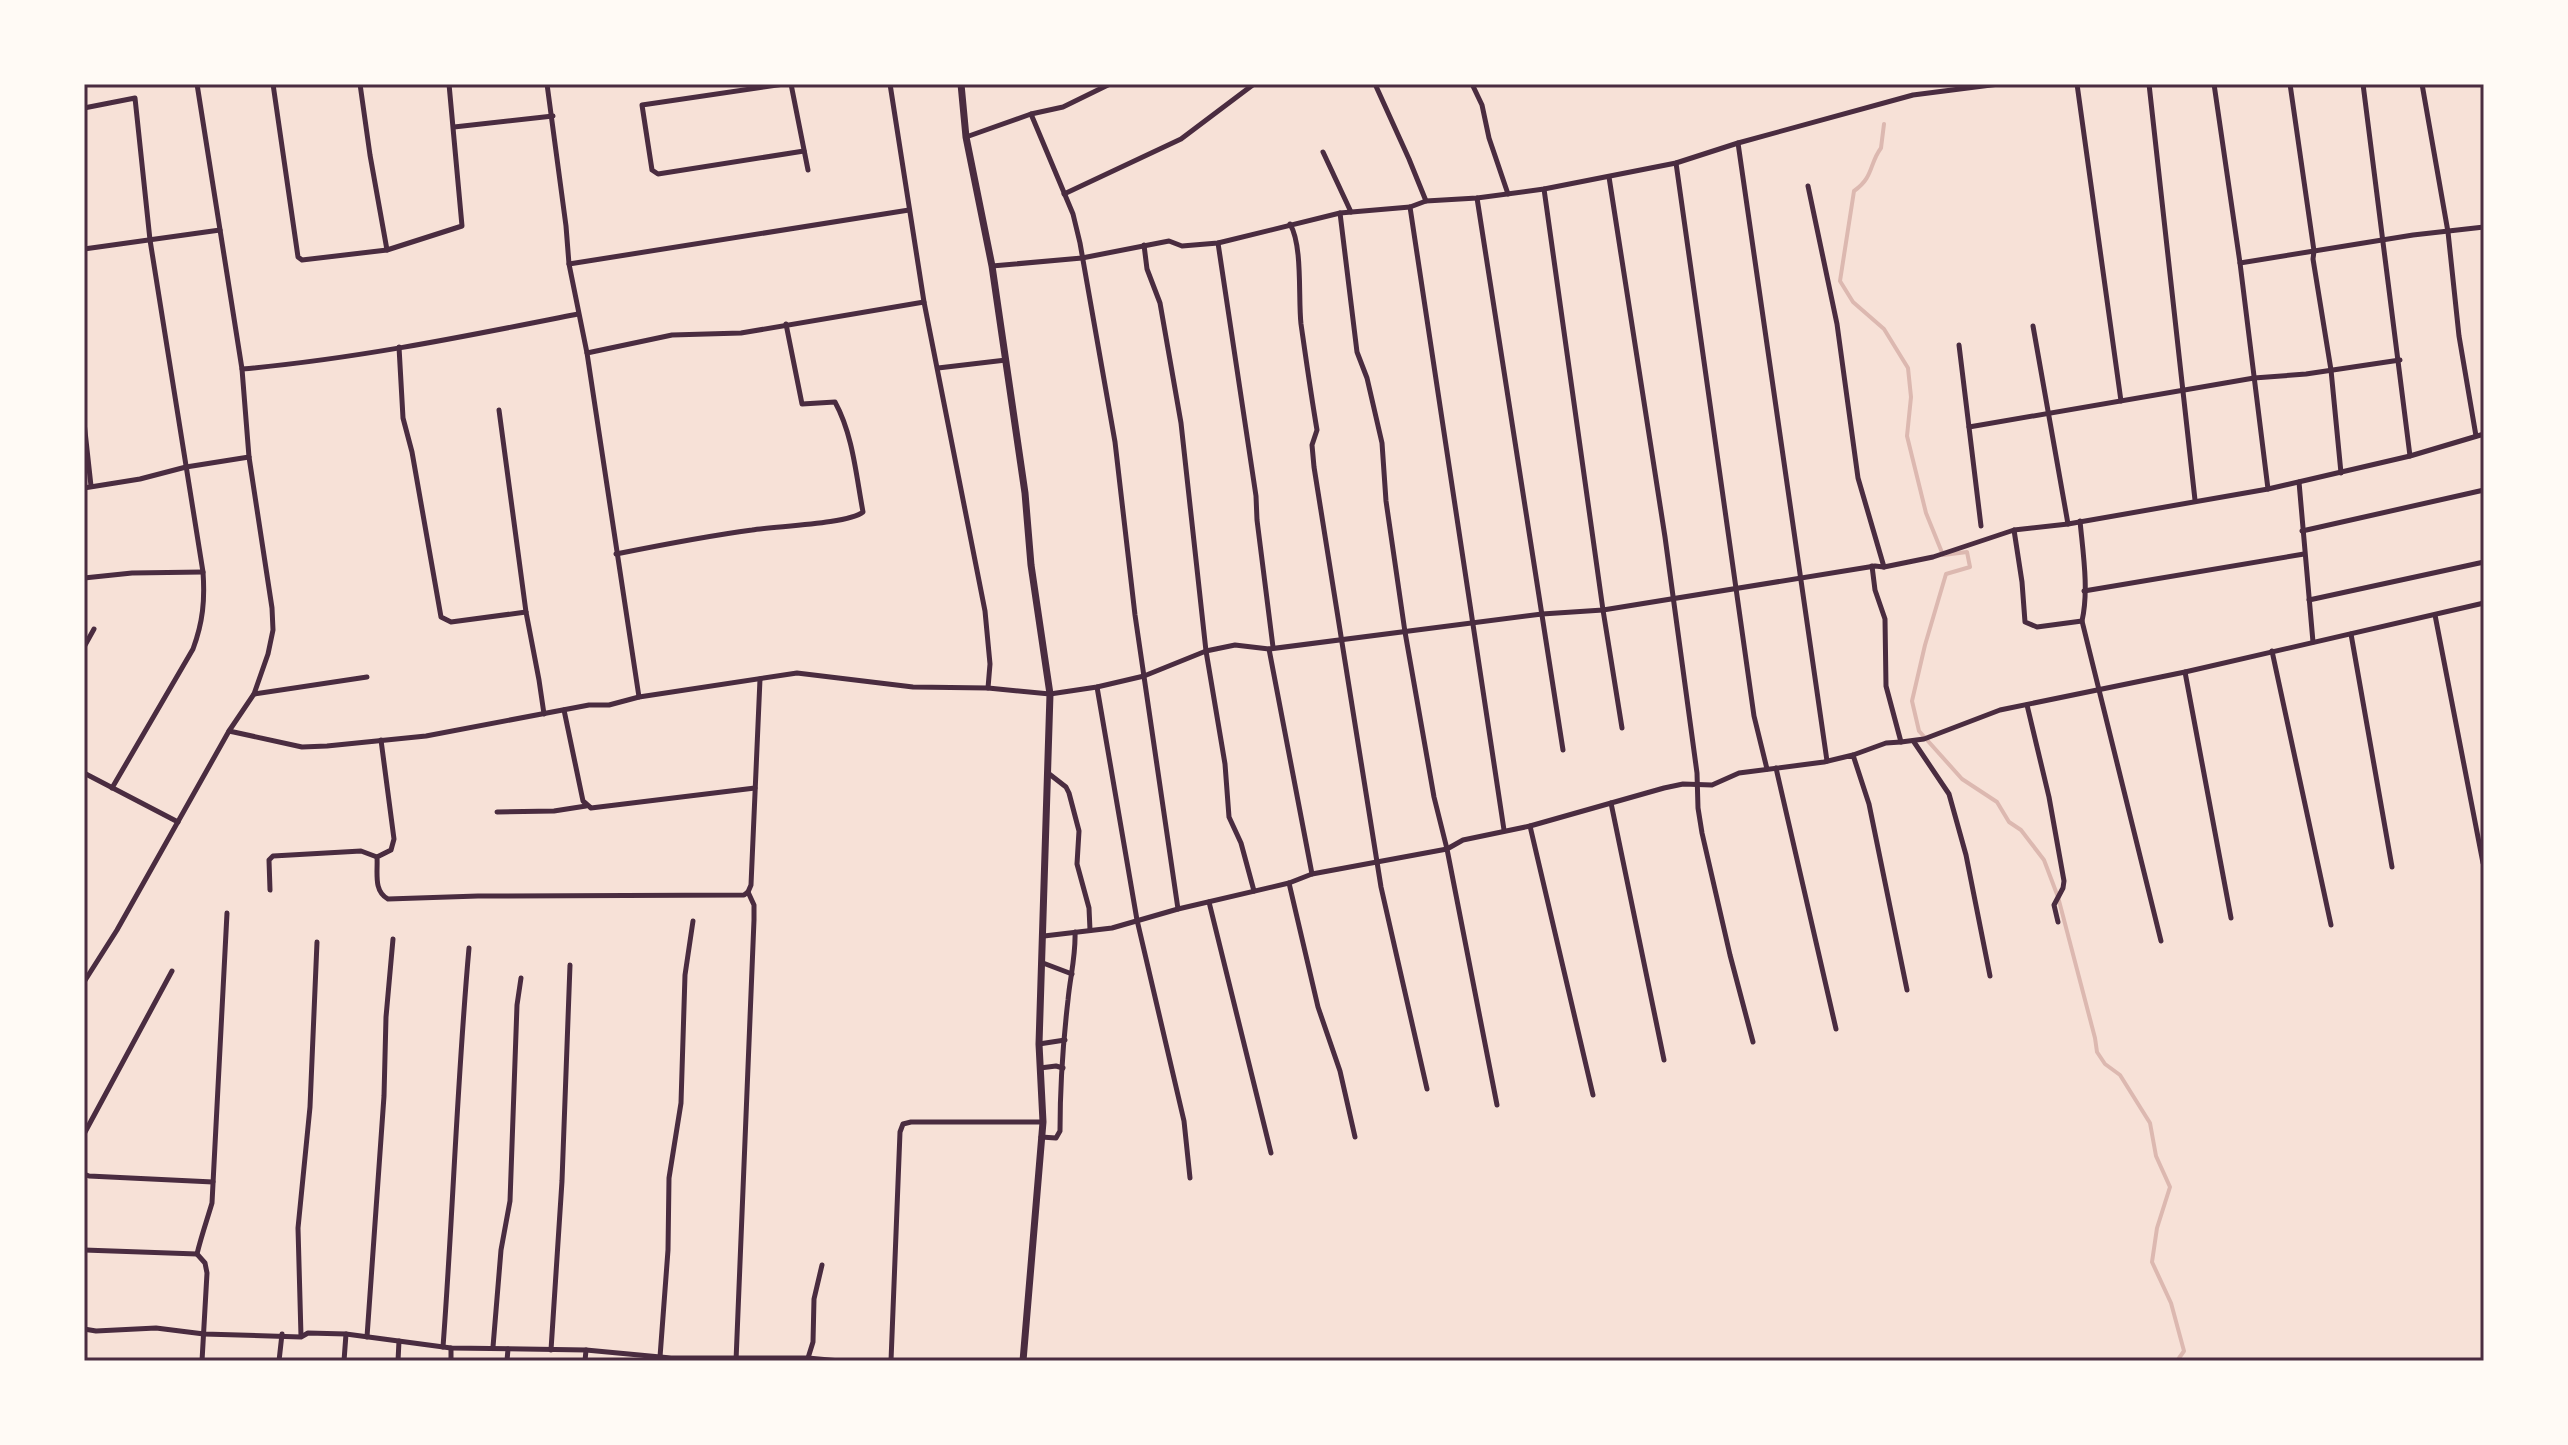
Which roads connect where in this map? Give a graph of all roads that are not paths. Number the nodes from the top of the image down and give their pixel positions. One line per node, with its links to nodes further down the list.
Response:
1 (197, 84): 44 (street)
2 (273, 84): 51 (street)
3 (360, 84): 51 (street)
4 (449, 84): 24 (street)
5 (547, 84): 23 (street)
6 (784, 84): 27 (street)
7 (791, 84): 27 (street)
8 (890, 84): 39 (street)
9 (961, 84): 25 (main road)
10 (1110, 84): 22 (street)
11 (1254, 84): 34 (street)
12 (1375, 84): 37 (street)
13 (1472, 84): 35 (street)
14 (1999, 84): 26 (street)
15 (2077, 84): 71 (street)
16 (2149, 84): 70 (street)
17 (2214, 84): 54 (street)
18 (2290, 84): 52 (street)
19 (2363, 84): 47 (street)
20 (2422, 84): 45 (street)
21 (84, 108): 46 (street)
22 (1031, 114): 25 (street); 34 (street)
23 (553, 116): 24 (street); 55 (street)
24 (454, 127): 51 (street)
25 (966, 137): 56 (main road)
26 (1738, 143): 29 (street); 100 (street)
27 (804, 151): 30 (street)
28 (1323, 152): 40 (street)
29 (1676, 163): 31 (street); 101 (street)
30 (808, 170)
31 (1609, 177): 33 (street); 103 (street)
32 (1808, 186): 97 (street)
33 (1544, 189): 35 (street); 106 (street)
34 (1064, 194): 53 (street)
35 (1508, 194): 36 (street)
36 (1477, 198): 37 (street); 108 (street)
37 (1426, 201): 38 (street)
38 (1410, 207): 40 (street); 111 (street)
39 (909, 210): 55 (street); 57 (street)
40 (1351, 212): 41 (street)
41 (1340, 213): 42 (street); 113 (street)
42 (1290, 224): 48 (street); 115 (street)
43 (2484, 227): 45 (street)
44 (220, 230): 46 (street); 67 (street)
45 (2448, 232): 47 (street); 77 (street)
46 (150, 240): 50 (street); 80 (street)
47 (2383, 241): 52 (street); 65 (street)
48 (1218, 243): 49 (street); 118 (street)
49 (1144, 245): 53 (street); 119 (street)
50 (84, 249)
51 (387, 250)
52 (2314, 251): 54 (street); 68 (street)
53 (1082, 258): 56 (street); 122 (street)
54 (2240, 263): 69 (street)
55 (569, 264): 58 (street)
56 (992, 266): 64 (main road)
57 (924, 302): 59 (street); 66 (street)
58 (578, 314): 62 (street); 63 (street)
59 (786, 324): 63 (street); 93 (street)
60 (2033, 326): 73 (street)
61 (1959, 345): 75 (street)
62 (399, 347): 67 (street); 107 (street)
63 (587, 353): 93 (street)
64 (1006, 360): 66 (street); 129 (main road)
65 (2400, 360): 68 (street); 78 (street)
66 (938, 368): 126 (street)
67 (242, 369): 79 (street)
68 (2331, 370): 69 (street); 81 (street)
69 (2254, 378): 70 (street); 85 (street)
70 (2181, 390): 71 (street); 87 (street)
71 (2121, 401): 73 (street)
72 (499, 410): 107 (street)
73 (2049, 414): 75 (street); 89 (street)
74 (84, 422): 83 (street)
75 (1969, 427): 90 (street)
76 (2484, 434): 77 (street)
77 (2476, 436): 78 (street)
78 (2410, 456): 81 (street)
79 (249, 457): 80 (street); 128 (street)
80 (186, 467): 83 (street); 98 (street)
81 (2341, 473): 82 (street)
82 (2299, 482): 85 (street); 92 (street)
83 (91, 486): 84 (street)
84 (84, 488)
85 (2268, 489): 87 (street)
86 (2484, 490): 92 (street)
87 (2195, 500): 88 (street)
88 (2080, 521): 89 (street); 102 (street)
89 (2068, 524): 91 (street)
90 (1981, 526)
91 (2014, 530): 97 (street); 110 (street)
92 (2302, 531): 94 (street)
93 (616, 554): 130 (street)
94 (2304, 554): 102 (street); 104 (street)
95 (2484, 562): 104 (street)
96 (1872, 566): 97 (street); 100 (street); 137 (street)
97 (1884, 567)
98 (203, 572): 99 (street); 147 (street)
99 (84, 578)
100 (1800, 578): 101 (street); 141 (street)
101 (1735, 589): 103 (street); 143 (street)
102 (2084, 591): 110 (street)
103 (1672, 598): 106 (street); 146 (street)
104 (2309, 600): 116 (street)
105 (2484, 603): 109 (street)
106 (1603, 610): 108 (street); 134 (street)
107 (526, 612): 133 (street)
108 (1542, 614): 111 (street); 139 (street)
109 (2435, 615): 114 (street); 158 (street)
110 (2082, 621): 127 (street)
111 (1472, 625): 113 (street); 154 (street)
112 (94, 629): 117 (street)
113 (1405, 632): 115 (street); 155 (street)
114 (2351, 634): 116 (street); 159 (street)
115 (1341, 641): 118 (street); 157 (street)
116 (2313, 642): 120 (street)
117 (84, 647)
118 (1271, 648): 119 (street); 160 (street)
119 (1206, 651): 122 (street); 163 (street)
120 (2272, 651): 121 (street); 172 (street)
121 (2185, 672): 127 (street); 168 (street)
122 (1144, 676): 125 (street); 166 (street)
123 (367, 677): 128 (street)
124 (760, 679): 126 (street); 130 (street); 148 (street)
125 (1097, 687): 129 (street); 169 (street)
126 (988, 688): 129 (street)
127 (2099, 689): 131 (street); 177 (street)
128 (254, 694): 135 (street)
129 (1050, 694): 145 (main road)
130 (639, 697): 132 (street)
131 (2027, 705): 138 (street); 171 (street)
132 (564, 710): 133 (street); 150 (street)
133 (544, 714): 136 (street)
134 (1622, 728)
135 (229, 731): 136 (street); 152 (street)
136 (381, 740): 156 (street)
137 (1901, 742): 138 (street); 140 (street)
138 (1914, 742): 184 (street)
139 (1563, 750)
140 (1853, 755): 141 (street); 187 (street)
141 (1827, 761): 142 (street)
142 (1776, 768): 143 (street); 188 (street)
143 (1767, 769): 146 (street)
144 (84, 773): 147 (street)
145 (1048, 773): 173 (street); 175 (main road)
146 (1697, 786): 149 (street); 190 (street)
147 (112, 788): 152 (street)
148 (755, 788): 150 (street); 164 (street)
149 (1611, 803): 153 (street); 192 (street)
150 (586, 806): 151 (street)
151 (497, 812)
152 (178, 822): 186 (street)
153 (1530, 826): 154 (street); 196 (street)
154 (1504, 830): 155 (street)
155 (1447, 849): 157 (street); 197 (street)
156 (377, 857): 162 (street); 164 (street)
157 (1378, 862): 160 (street); 195 (street)
158 (2483, 863)
159 (2392, 867)
160 (1312, 874): 161 (street)
161 (1289, 883): 163 (street); 201 (street)
162 (270, 890)
163 (1254, 891): 165 (street)
164 (748, 892): 223 (street)
165 (1209, 902): 166 (street); 202 (street)
166 (1178, 909): 169 (street)
167 (227, 913): 205 (street)
168 (2231, 918)
169 (1137, 920): 173 (street); 204 (street)
170 (693, 921): 222 (street)
171 (2058, 922)
172 (2331, 925)
173 (1090, 930): 174 (street)
174 (1075, 932): 175 (street); 183 (street)
175 (1044, 936): 180 (main road)
176 (393, 939): 214 (street)
177 (2161, 941)
178 (317, 942): 213 (street)
179 (469, 948): 216 (street)
180 (1043, 963): 183 (street); 191 (main road)
181 (570, 965): 220 (street)
182 (172, 971): 199 (street)
183 (1072, 974): 189 (street)
184 (1990, 976)
185 (521, 978): 217 (street)
186 (84, 982)
187 (1907, 990)
188 (1836, 1029)
189 (1065, 1040): 191 (street); 194 (street)
190 (1753, 1042)
191 (1039, 1044): 193 (main road)
192 (1664, 1060)
193 (1040, 1068): 194 (street); 198 (main road)
194 (1063, 1068): 200 (street)
195 (1427, 1089)
196 (1593, 1095)
197 (1497, 1105)
198 (1043, 1122): 200 (main road); 233 (street)
199 (84, 1134)
200 (1041, 1137): 234 (main road)
201 (1355, 1137)
202 (1271, 1153)
203 (84, 1174): 205 (street)
204 (1190, 1178)
205 (213, 1182): 207 (street)
206 (84, 1250): 207 (street)
207 (197, 1254): 210 (street)
208 (822, 1265): 224 (street)
209 (84, 1329): 210 (street)
210 (204, 1334): 211 (street); 225 (street)
211 (282, 1334): 213 (street); 226 (street)
212 (346, 1334): 213 (street); 214 (street); 227 (street)
213 (301, 1337)
214 (367, 1337): 215 (street)
215 (399, 1341): 216 (street); 228 (street)
216 (443, 1347): 218 (street)
217 (493, 1347): 218 (street); 219 (street)
218 (451, 1348): 229 (street)
219 (508, 1349): 220 (street); 230 (street)
220 (551, 1350): 221 (street)
221 (586, 1350): 222 (street); 231 (street)
222 (660, 1357): 223 (street)
223 (736, 1360): 224 (street)
224 (808, 1360): 232 (street)
225 (202, 1361)
226 (279, 1361)
227 (344, 1361)
228 (398, 1361)
229 (451, 1361)
230 (507, 1361)
231 (585, 1361)
232 (840, 1361)
233 (891, 1361)
234 (1023, 1361)

